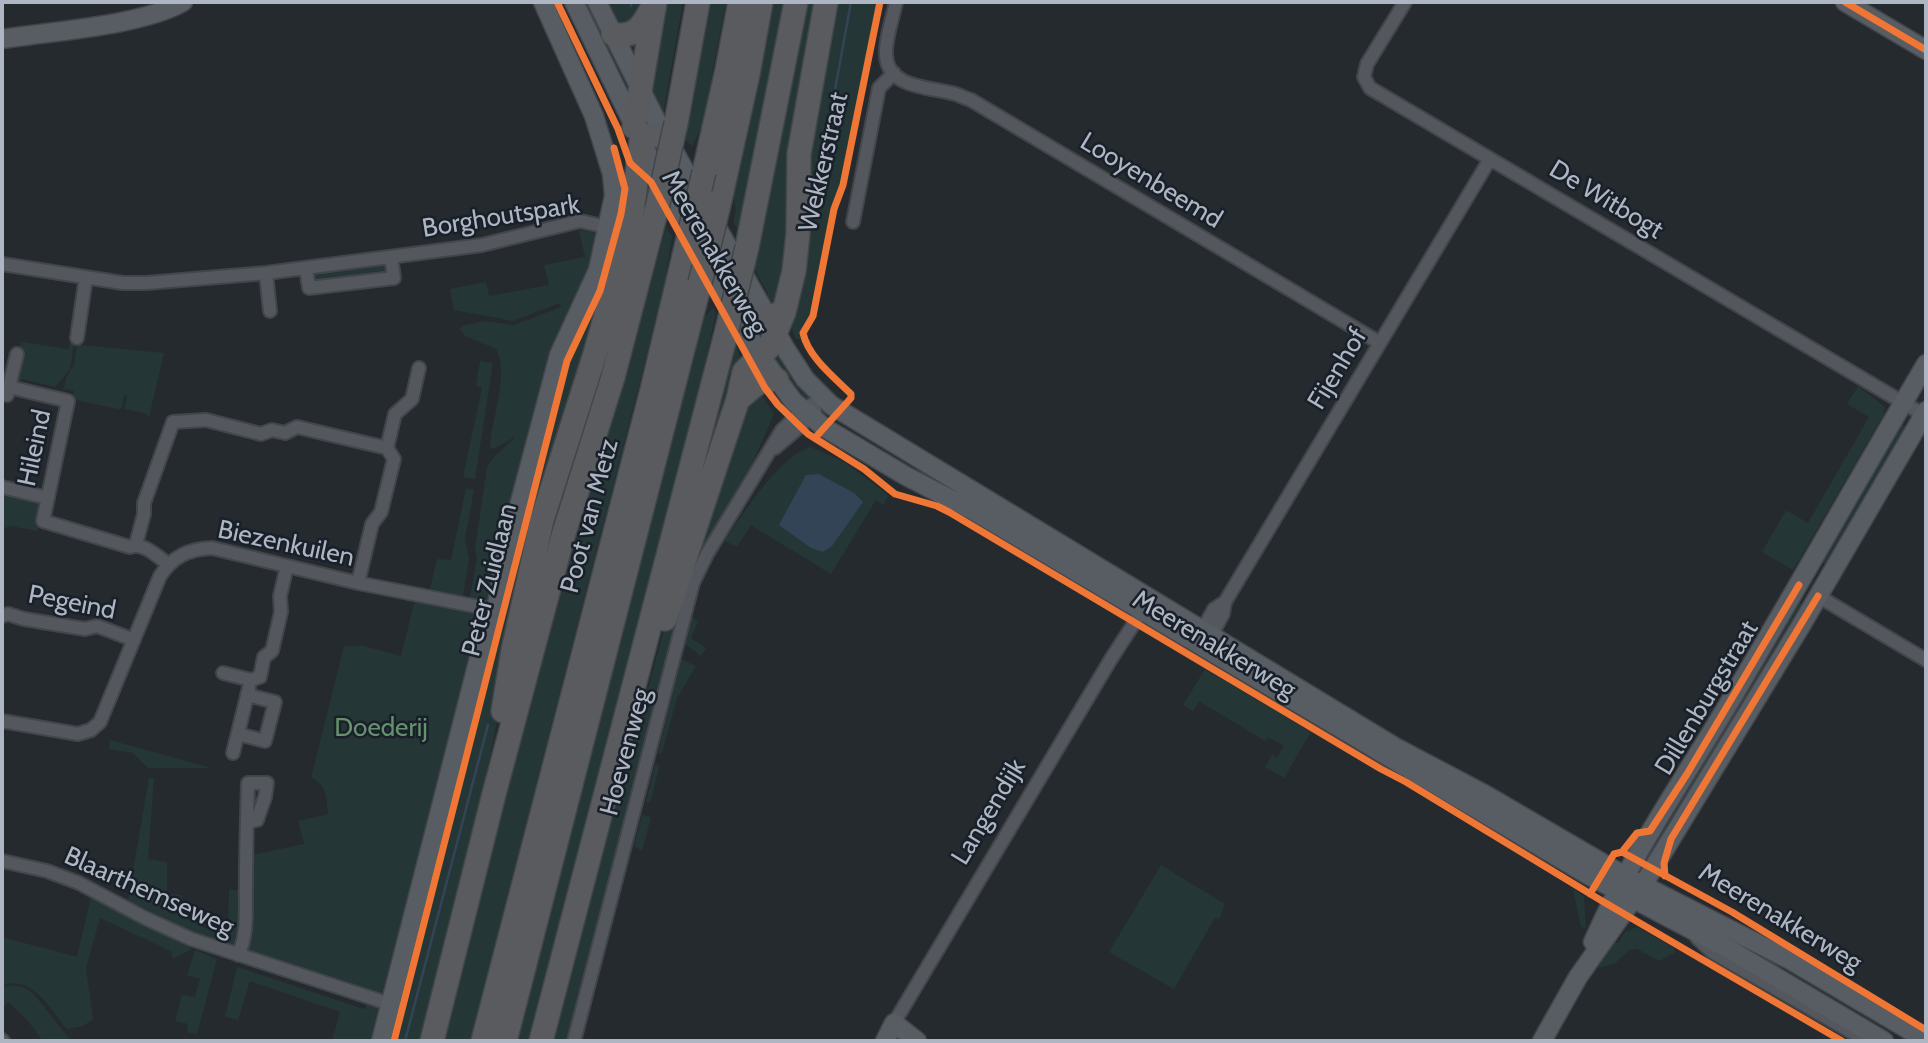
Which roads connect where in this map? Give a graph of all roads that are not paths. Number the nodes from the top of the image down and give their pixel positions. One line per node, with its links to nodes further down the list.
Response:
1 (543, 2): 23 (main road, Peter Zuidlaan)
2 (574, 2): 20 (main road, Meerenakkerweg)
3 (597, 2): 14 (main road, Meerenakkerweg)
4 (655, 2): 14 (highway); 18 (highway)
5 (698, 2): 19 (highway, Poot van Metz)
6 (740, 2): 79 (highway, Poot van Metz, bridge)
7 (761, 2): 80 (highway, Poot van Metz, bridge)
8 (796, 2): 31 (highway, bridge)
9 (826, 2): 30 (highway)
10 (896, 2): 17 (street)
11 (1405, 2): 21 (street, De Witbogt)
12 (1844, 2): 16 (main road)
13 (179, 3): 15 (main road)
14 (613, 34): 18 (main road, Meerenakkerweg)
15 (2, 39)
16 (1926, 50)
17 (894, 73): 22 (street, Wekkerstraat); 33 (street, Looyenbeemd)
18 (640, 90): 19 (main road, Meerenakkerweg); 20 (highway)
19 (672, 131): 20 (highway); 30 (main road, Meerenakkerweg); 67 (highway, Poot van Metz, bridge)
20 (638, 134): 31 (main road, Meerenakkerweg); 67 (highway)
21 (1490, 159): 33 (street, Fijenhof); 42 (street, De Witbogt)
22 (852, 222)
23 (607, 227): 24 (street, Borghoutspark); 54 (main road, Peter Zuidlaan)
24 (391, 257): 26 (street, Borghoutspark); 26 (street, Borghoutspark)
25 (2, 264): 28 (street, Borghoutspark)
26 (306, 268): 27 (street, Borghoutspark)
27 (266, 273): 28 (street, Borghoutspark); 29 (street)
28 (86, 277): 32 (street)
29 (270, 311)
30 (776, 321): 31 (highway); 35 (highway); 40 (main road, Meerenakkerweg)
31 (731, 322): 35 (main road, Meerenakkerweg); 62 (highway)
32 (77, 338)
33 (1380, 343): 57 (street, Fijenhof)
34 (17, 354): 39 (street, Hileind)
35 (761, 356): 38 (main road, Meerenakkerweg); 41 (highway)
36 (1926, 364): 42 (main road, Dillenburgstraat)
37 (419, 368): 45 (street)
38 (777, 380): 41 (highway); 43 (main road, Meerenakkerweg)
39 (5, 390): 47 (street, Hileind)
40 (822, 398): 43 (street, Hoevenweg); 57 (main road, Meerenakkerweg)
41 (738, 399): 62 (highway)
42 (1903, 402): 44 (street, Dillenburgstraat); 52 (main road, Dillenburgstraat)
43 (807, 413): 55 (main road, Meerenakkerweg); 82 (street, Hoevenweg)
44 (1925, 413): 53 (main road, Dillenburgstraat)
45 (387, 447): 48 (street); 51 (street)
46 (2, 487): 47 (street)
47 (48, 498): 48 (street, Hileind)
48 (136, 544): 49 (street, Hileind)
49 (168, 564): 50 (street, Biezenkuilen); 58 (street)
50 (287, 566): 51 (street, Biezenkuilen); 61 (street)
51 (358, 583): 54 (street, Biezenkuilen)
52 (1799, 585): 53 (main road); 70 (main road, Dillenburgstraat)
53 (1818, 596): 59 (street); 71 (main road, Dillenburgstraat)
54 (491, 609): 75 (main road, Peter Zuidlaan)
55 (1142, 611): 70 (main road, Meerenakkerweg); 76 (street, Langendijk)
56 (2, 616): 58 (street, Pegeind)
57 (1208, 631): 70 (main road, Meerenakkerweg)
58 (134, 640): 64 (street)
59 (1926, 660)
60 (223, 673): 61 (street)
61 (251, 680): 63 (street)
62 (633, 692): 81 (highway)
63 (247, 695): 65 (street); 65 (street)
64 (2, 721)
65 (238, 734): 66 (street)
66 (233, 753)
67 (494, 794): 78 (highway, Poot van Metz)
68 (247, 822): 73 (street, Blaarthemseweg)
69 (2, 860): 73 (street, Blaarthemseweg)
70 (1620, 883): 71 (main road, Meerenakkerweg); 74 (main road, Dillenburgstraat)
71 (1638, 893): 72 (main road, Meerenakkerweg); 74 (main road, Dillenburgstraat); 88 (main road, Meerenakkerweg)
72 (1685, 927): 86 (street, Meerenakkerweg); 87 (main road, Meerenakkerweg)
73 (238, 956): 75 (street, Blaarthemseweg)
74 (1578, 977): 85 (main road, Dillenburgstraat)
75 (393, 1005): 77 (main road, Peter Zuidlaan)
76 (894, 1023): 83 (main road, Langendijk); 84 (main road)
77 (383, 1041)
78 (432, 1041)
79 (483, 1041)
80 (505, 1041)
81 (541, 1041)
82 (574, 1041)
83 (885, 1041)
84 (917, 1041)
85 (1542, 1041)
86 (1867, 1041)
87 (1884, 1041)
88 (1926, 1041)

